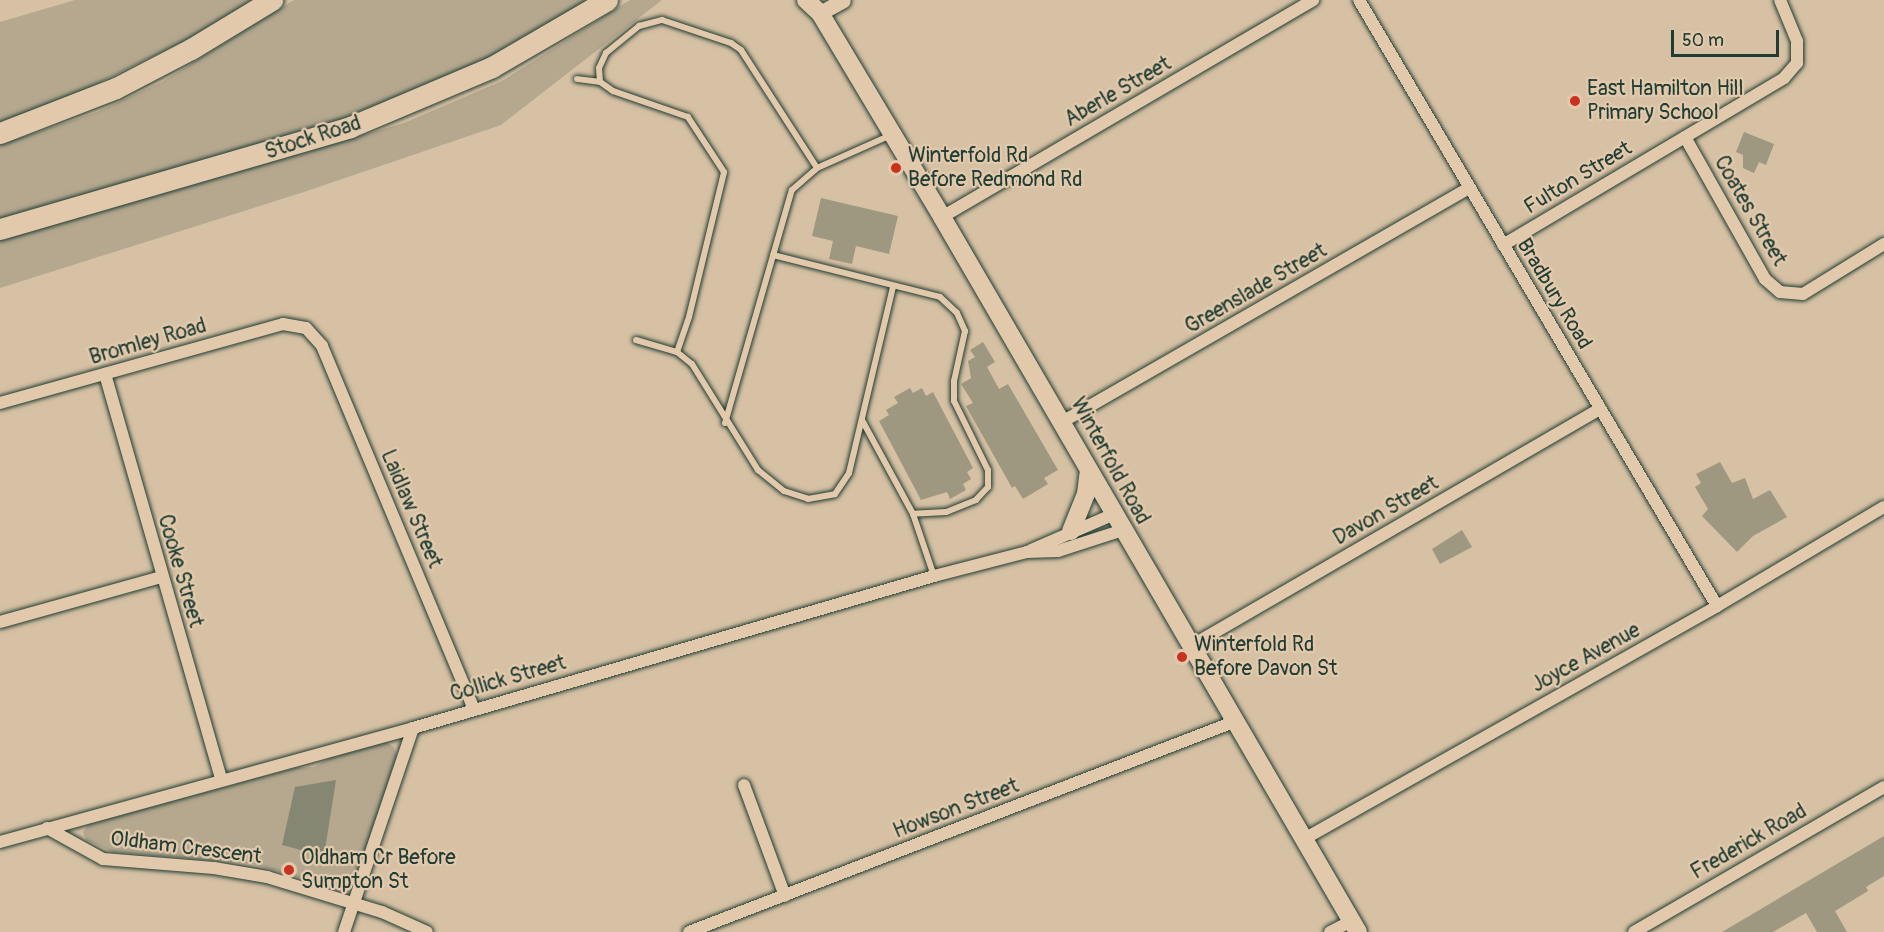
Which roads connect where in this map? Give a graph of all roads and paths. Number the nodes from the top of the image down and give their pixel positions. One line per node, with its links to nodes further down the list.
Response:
1 (272, 0): 11 (highway)
2 (607, 0): 17 (highway, Stock Road)
3 (807, 0): 8 (main road, Winterfold Road)
4 (843, 0): 8 (street)
5 (1313, 0): 16 (street, Aberle Street)
6 (1359, 0): 15 (street, Bradbury Road)
7 (1780, 0): 13 (street, Fulton Street)
8 (818, 7): 12 (main road, Winterfold Road)
9 (577, 79): 10 (lane)
10 (600, 82): 14 (lane); 24 (lane)
11 (0, 133)
12 (891, 134): 14 (lane); 16 (main road, Winterfold Road)
13 (1685, 137): 18 (street, Fulton Street); 19 (street, Coates Street)
14 (817, 168): 20 (lane)
15 (1468, 189): 18 (street, Bradbury Road); 29 (street, Greenslade Street)
16 (942, 217): 29 (main road, Winterfold Road)
17 (0, 230)
18 (1503, 245): 27 (street, Bradbury Road)
19 (1883, 247)
20 (773, 255): 21 (lane); 30 (lane)
21 (893, 287): 28 (lane); 33 (lane)
22 (306, 328): 25 (street, Bromley Road); 42 (street, Laidlaw Street)
23 (636, 340): 24 (lane)
24 (676, 352): 30 (lane)
25 (105, 374): 26 (street, Bromley Road); 38 (street, Cooke Street)
26 (0, 403)
27 (1600, 409): 39 (street, Bradbury Road); 41 (street, Davon Street)
28 (862, 419): 30 (lane); 33 (lane)
29 (1062, 422): 31 (main road, Winterfold Road)
30 (726, 423)
31 (1089, 470): 34 (main road, Winterfold Road); 35 (main road)
32 (1884, 507): 39 (street, Joyce Avenue)
33 (914, 514): 37 (lane)
34 (1118, 522): 35 (street, Collick Street); 36 (street, Collick Street); 41 (main road, Winterfold Road)
35 (1071, 531): 36 (street, Collick Street)
36 (1027, 552): 37 (street, Collick Street)
37 (934, 576): 42 (street, Collick Street)
38 (160, 577): 40 (street); 45 (street, Cooke Street)
39 (1717, 606): 49 (street, Joyce Avenue)
40 (0, 622)
41 (1191, 646): 43 (main road, Winterfold Road)
42 (474, 710): 44 (street, Collick Street)
43 (1236, 721): 49 (main road, Winterfold Road); 51 (street, Howson Street)
44 (413, 728): 45 (street, Collick Street); 52 (street)
45 (221, 779): 48 (street, Collick Street)
46 (744, 785): 51 (street)
47 (1884, 787): 58 (street, Frederick Road)
48 (47, 828): 50 (street, Collick Street); 52 (street, Oldham Crescent)
49 (1304, 839): 53 (main road, Winterfold Road)
50 (0, 842)
51 (785, 896): 56 (street, Howson Street)
52 (353, 904): 54 (street); 55 (street, Oldham Crescent)
53 (1355, 927): 57 (street)
54 (344, 932)
55 (427, 932)
56 (689, 932)
57 (1330, 932)
58 (1634, 932)

